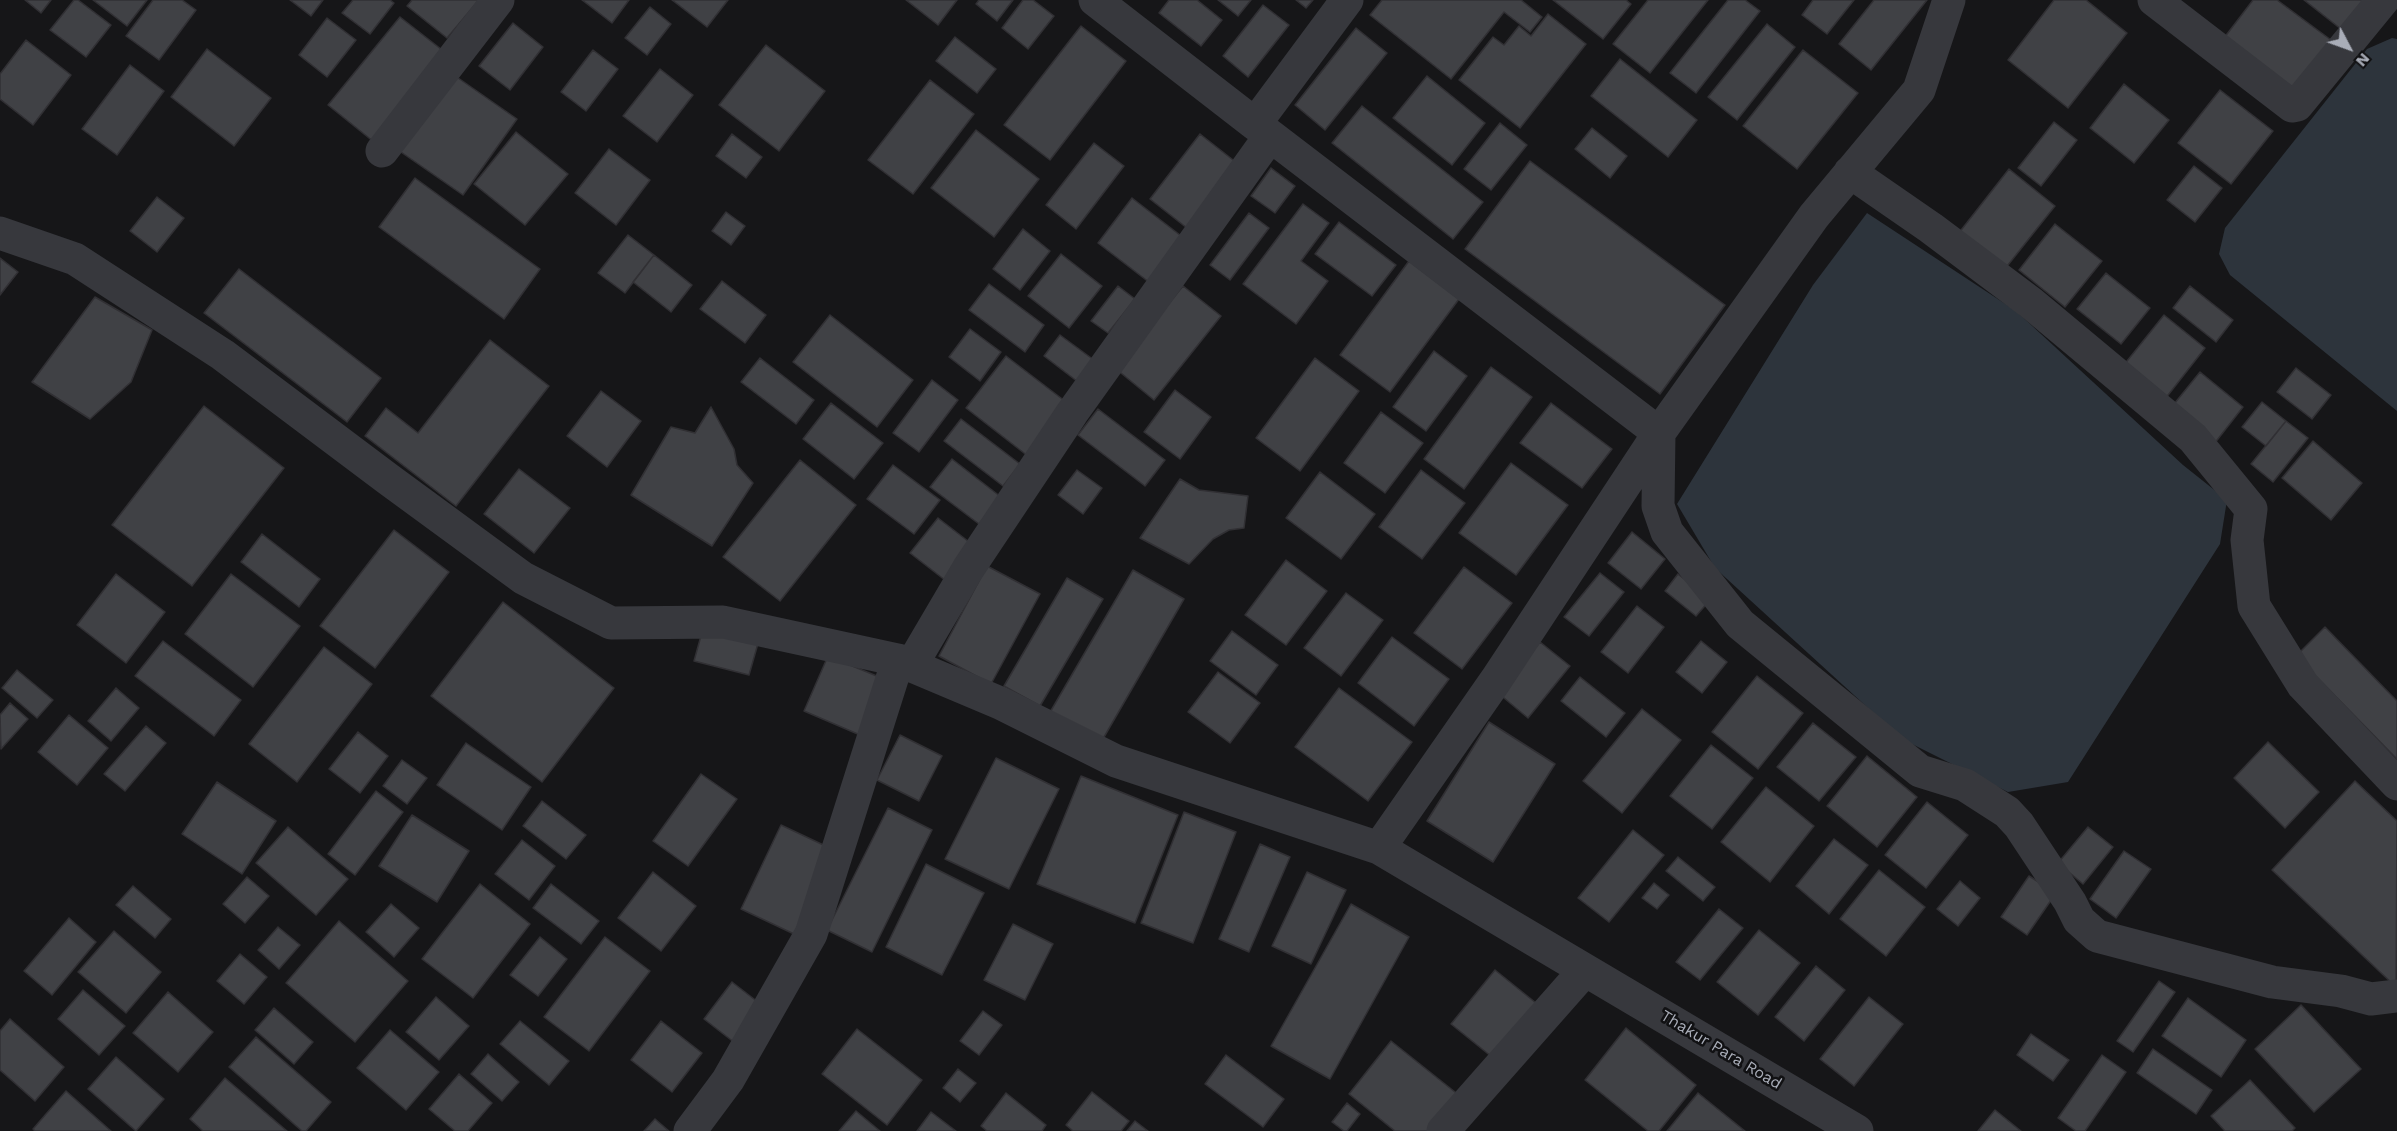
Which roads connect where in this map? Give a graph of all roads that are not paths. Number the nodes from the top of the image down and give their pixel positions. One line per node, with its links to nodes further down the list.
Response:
1 (498, 0): 8 (street)
2 (1095, 0): 7 (street)
3 (1347, 0): 7 (street)
4 (1950, 0): 9 (street)
5 (2154, 0): 6 (street)
6 (2383, 0)
7 (1263, 130): 11 (street); 12 (street)
8 (382, 151)
9 (1850, 172): 11 (street); 13 (street)
10 (0, 233): 12 (street, Thakur Para Road)
11 (1659, 433): 14 (street); 16 (street)
12 (905, 663): 14 (street, Thakur Para Road); 17 (street)
13 (2397, 784)
14 (1379, 848): 15 (street, Thakur Para Road)
15 (1585, 970): 18 (street); 19 (street, Thakur Para Road)
16 (2397, 996)
17 (690, 1131)
18 (1443, 1131)
19 (1857, 1131)

